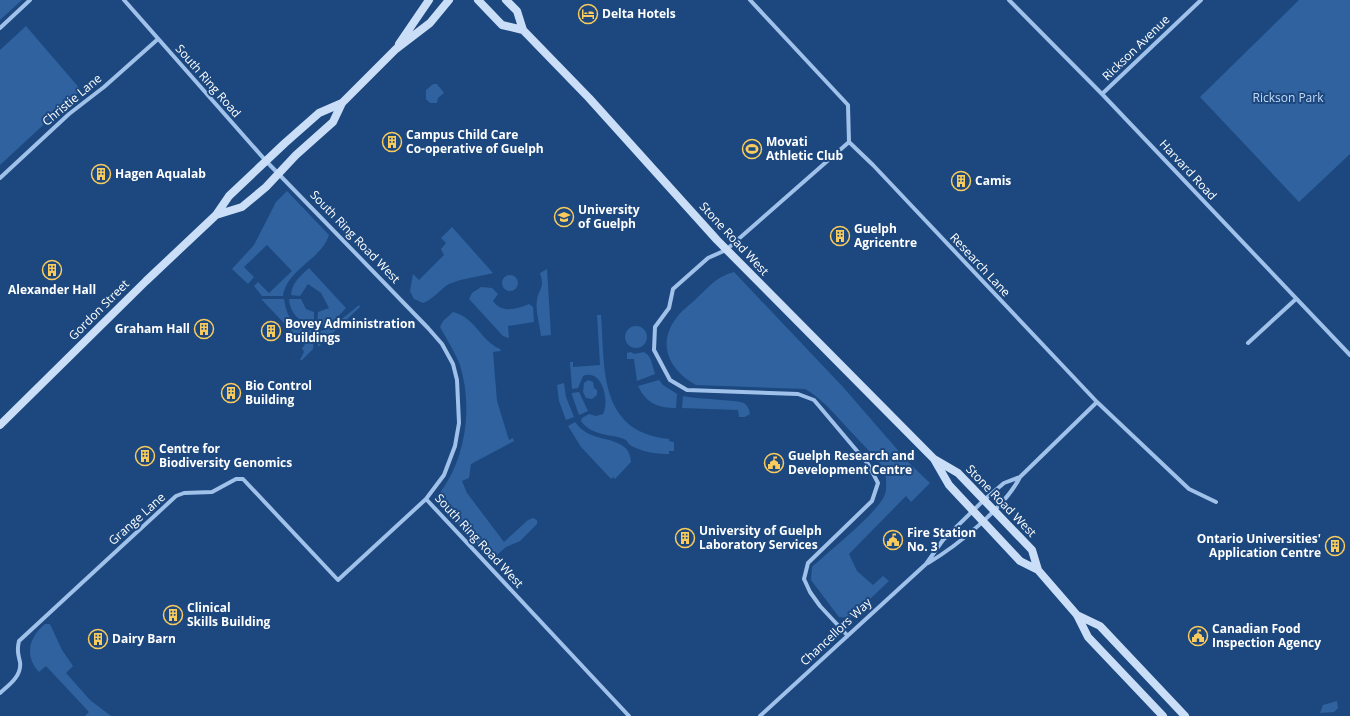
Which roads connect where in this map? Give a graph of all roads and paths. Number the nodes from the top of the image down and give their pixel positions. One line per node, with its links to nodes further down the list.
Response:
1 (30, 0): 10 (street)
2 (124, 0): 12 (street, South Ring Road)
3 (429, 0): 13 (main road, Gordon Street)
4 (449, 0): 13 (main road, Gordon Street)
5 (478, 0): 11 (main road)
6 (506, 0): 11 (main road, Stone Road West)
7 (750, 0): 16 (street)
8 (1009, 0): 14 (street, Harvard Road)
9 (1201, 0): 14 (street, Rickson Avenue)
10 (0, 28)
11 (523, 30): 21 (main road, Stone Road West)
12 (158, 39): 17 (street, South Ring Road); 19 (street, Christie Lane)
13 (396, 49): 15 (main road, Gordon Street)
14 (1102, 94): 22 (street, Harvard Road)
15 (342, 103): 17 (main road, Gordon Street); 18 (main road, Gordon Street)
16 (849, 142): 21 (street); 25 (street, Research Lane)
17 (266, 162): 18 (street, South Ring Road); 20 (main road, Gordon Street)
18 (278, 174): 20 (main road, Gordon Street); 29 (street, South Ring Road West)
19 (0, 178)
20 (216, 215): 26 (main road, Gordon Street)
21 (726, 250): 27 (main road, Stone Road West); 36 (street)
22 (1296, 300): 23 (street); 24 (street, Harvard Road)
23 (1248, 343)
24 (1350, 355)
25 (1098, 402): 28 (street); 30 (street, Research Lane)
26 (0, 424)
27 (934, 458): 31 (main road, Stone Road West); 31 (main road, Stone Road West)
28 (1020, 477): 31 (street); 32 (street)
29 (426, 499): 37 (street, Grange Lane); 38 (street, South Ring Road West)
30 (1216, 502)
31 (979, 506): 32 (main road, Stone Road West); 32 (main road, Stone Road West); 33 (street, Chancellors Way)
32 (988, 515): 33 (street, Chancellors Way); 34 (main road, Stone Road West); 34 (main road, Stone Road West)
33 (926, 564): 36 (street, Chancellors Way)
34 (1038, 570): 35 (main road, Stone Road West)
35 (1077, 615): 40 (main road, Stone Road West); 41 (main road, Stone Road West)
36 (847, 635): 39 (street, Chancellors Way)
37 (0, 693)
38 (629, 716)
39 (760, 716)
40 (1163, 716)
41 (1185, 716)

